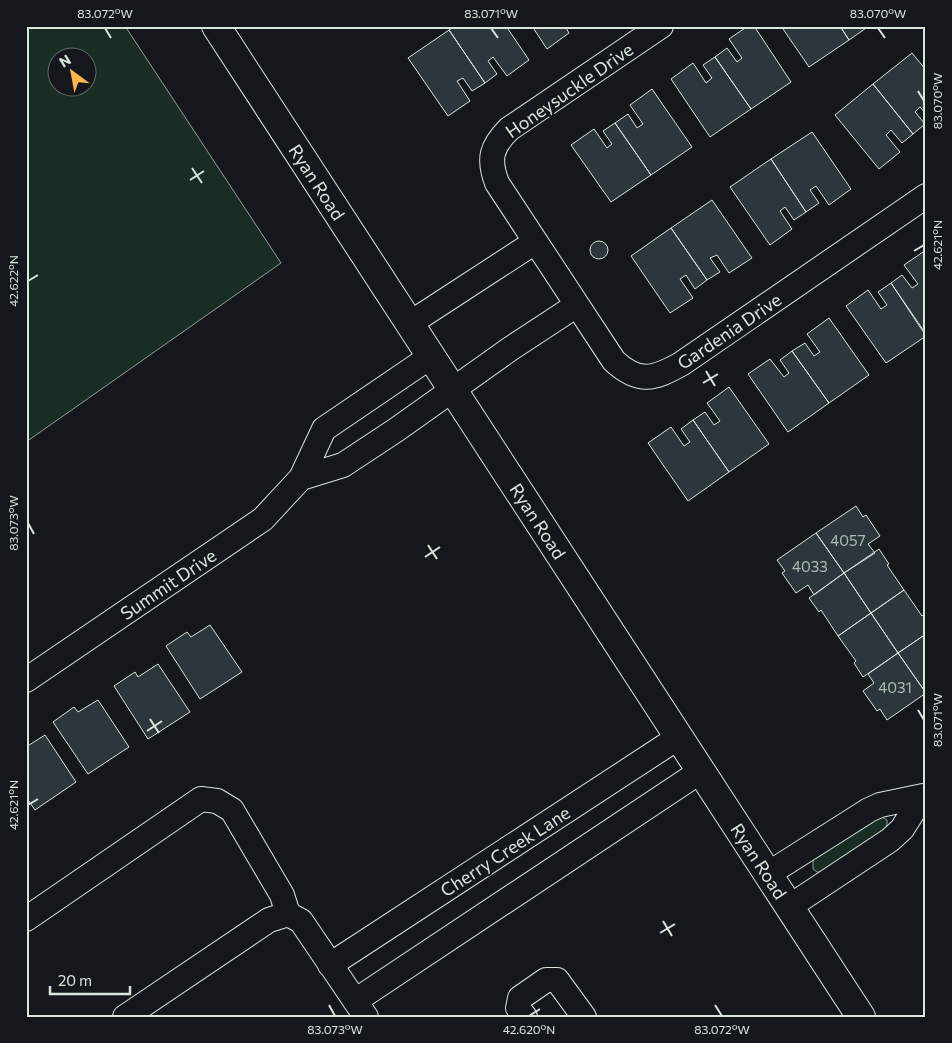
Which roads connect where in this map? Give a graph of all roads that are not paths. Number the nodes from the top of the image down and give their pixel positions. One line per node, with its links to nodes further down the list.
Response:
1 (216, 26): 7 (main road, Ryan Road)
2 (661, 26): 4 (street, Honeysuckle Drive)
3 (926, 196): 6 (street, Gardenia Drive)
4 (535, 242): 5 (street, Honeysuckle Drive); 7 (street)
5 (556, 273): 6 (street, Gardenia Drive)
6 (577, 305): 9 (street)
7 (409, 324): 8 (main road, Ryan Road)
8 (430, 357): 9 (main road, Ryan Road); 10 (street, Summit Drive)
9 (452, 390): 10 (street); 12 (main road, Ryan Road)
10 (301, 478): 11 (street, Summit Drive)
11 (26, 680)
12 (679, 736): 13 (main road, Ryan Road); 19 (street, Cherry Creek Lane)
13 (701, 771): 15 (main road, Ryan Road); 20 (street)
14 (924, 795): 15 (street); 16 (street)
15 (768, 874): 16 (main road, Ryan Road)
16 (789, 906): 24 (main road, Ryan Road)
17 (288, 914): 18 (street); 19 (street); 21 (street)
18 (26, 919)
19 (330, 965): 20 (street)
20 (360, 1009)
21 (125, 1017)
22 (525, 1017): 23 (street)
23 (584, 1017)
24 (860, 1017)

